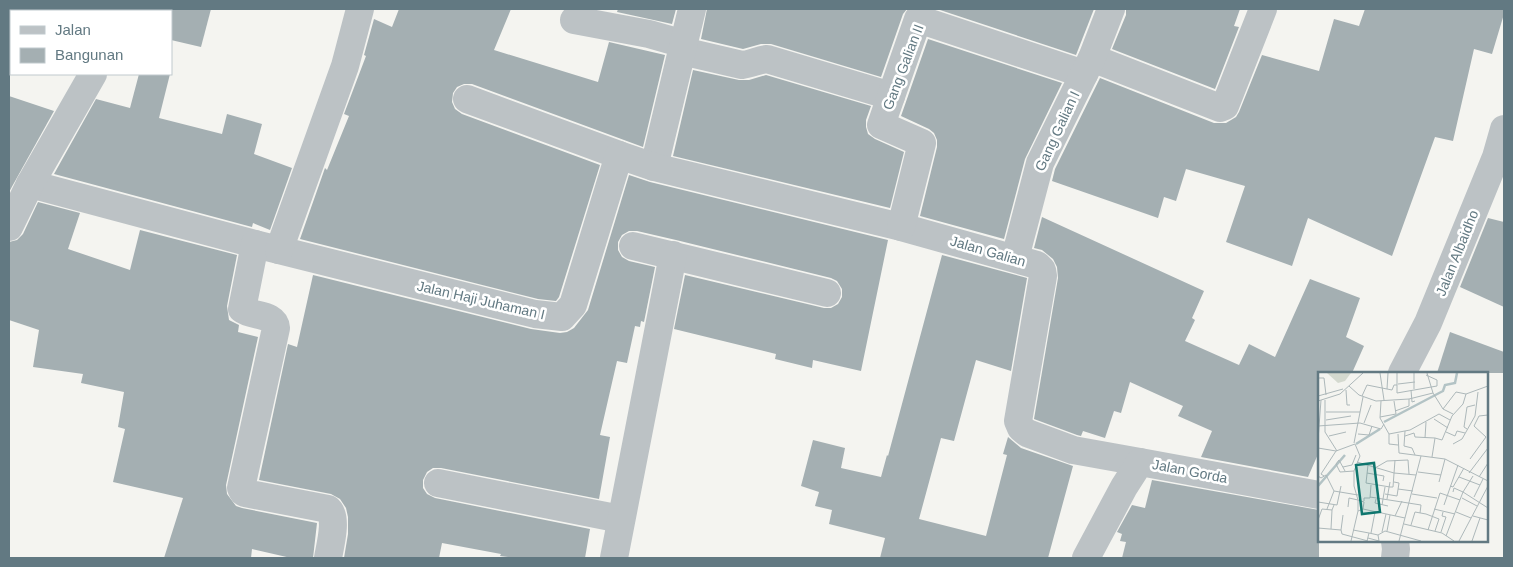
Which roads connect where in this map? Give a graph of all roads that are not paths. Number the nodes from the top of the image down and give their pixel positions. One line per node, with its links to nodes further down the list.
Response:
1 (360, 9): 19 (street)
2 (1111, 9): 7 (street, Gang Galian I)
3 (1263, 9): 7 (street)
4 (688, 10): 6 (street)
5 (574, 20): 6 (street)
6 (683, 48): 9 (street); 14 (street)
7 (1088, 66): 9 (street, Gang Galian II); 21 (street, Gang Galian I)
8 (92, 75): 15 (street)
9 (891, 96): 17 (street, Gang Galian II)
10 (466, 99): 12 (street)
11 (1504, 129): 13 (street, Jalan Albaidho)
12 (619, 155): 14 (street); 19 (street, Jalan Haji Juhaman I)
13 (1500, 158): 23 (street, Jalan Albaidho)
14 (654, 167): 17 (street, Jalan Galian)
15 (30, 184): 16 (street); 19 (street)
16 (9, 225)
17 (901, 227): 21 (street, Jalan Galian)
18 (633, 246): 20 (street)
19 (267, 247): 29 (street)
20 (673, 255): 22 (street); 27 (street)
21 (1015, 258): 24 (street, Jalan Galian)
22 (827, 293)
23 (1403, 372)
24 (1140, 462): 26 (street, Jalan Gorda); 31 (street, Jalan Gorda)
25 (438, 483): 27 (street)
26 (1318, 495)
27 (621, 519): 30 (street)
28 (1395, 542): 32 (street)
29 (328, 558)
30 (614, 558)
31 (1086, 558)
32 (1395, 558)

